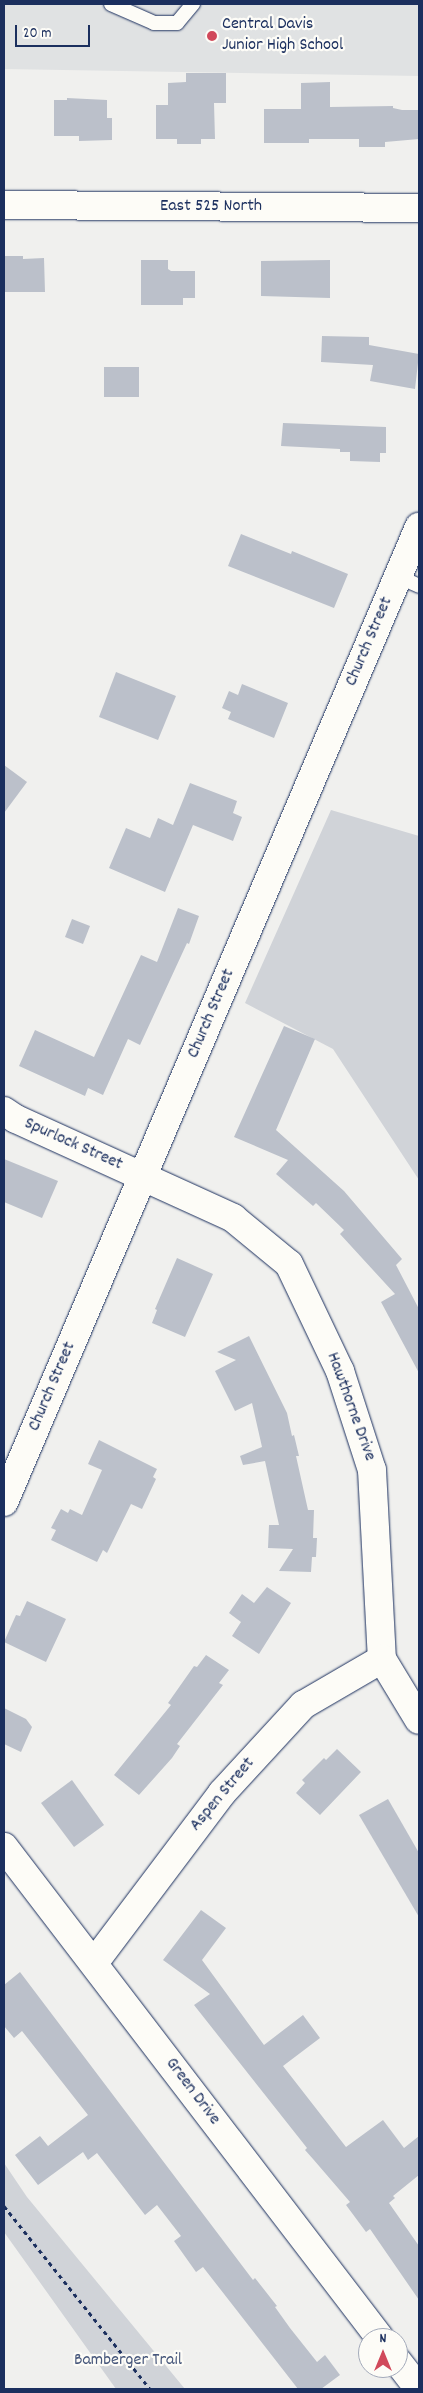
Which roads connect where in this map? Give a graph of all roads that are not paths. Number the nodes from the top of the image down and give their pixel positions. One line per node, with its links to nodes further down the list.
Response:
1 (111, 4): 2 (lane)
2 (194, 4)
3 (4, 205): 4 (street, East 525 North)
4 (419, 208)
5 (419, 527): 6 (street, Church Street)
6 (408, 581): 8 (street, Church Street)
7 (4, 1111): 8 (street, Spurlock Street)
8 (143, 1177): 9 (street, Church Street); 10 (street, Hawthorne Drive)
9 (4, 1502)
10 (382, 1659): 11 (street, Hawthorne Drive); 13 (street, Aspen Street)
11 (419, 1720)
12 (4, 1847): 13 (street, Green Drive)
13 (94, 1963): 14 (street, Green Drive)
14 (372, 2328)
15 (408, 2375): 16 (street)
16 (419, 2389)

